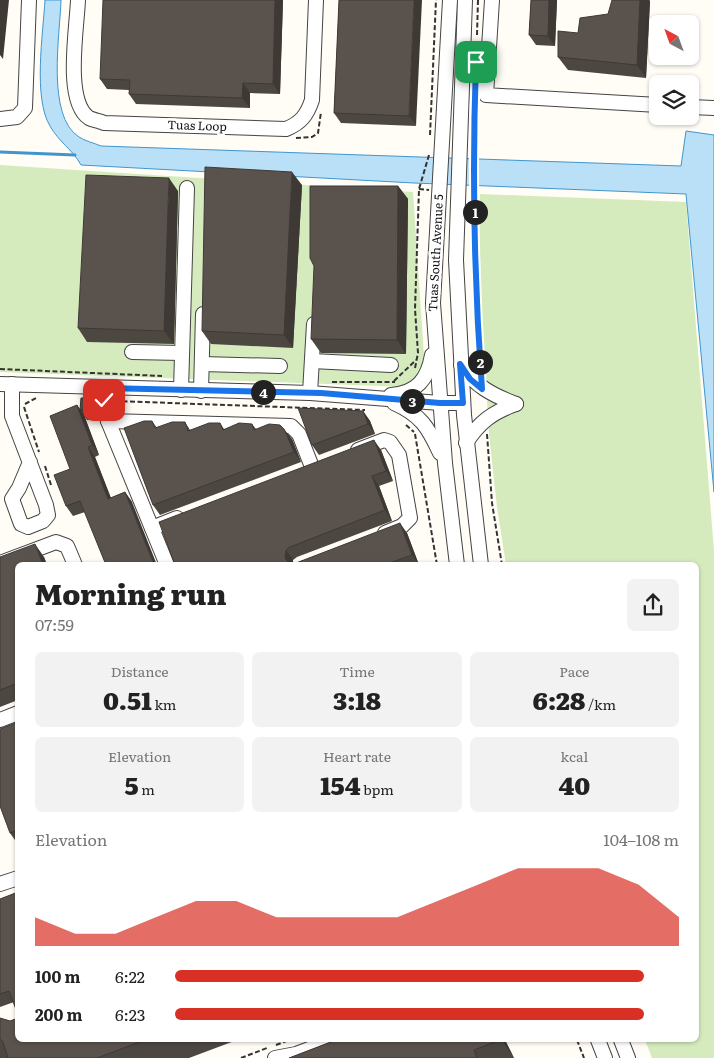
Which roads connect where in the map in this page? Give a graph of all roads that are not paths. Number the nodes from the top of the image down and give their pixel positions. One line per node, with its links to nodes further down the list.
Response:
1 (29, 0): 10 (street)
2 (78, 0): 3 (street, Tuas Loop)
3 (316, 0)
4 (450, 0): 14 (street, Tuas South Avenue 5)
5 (465, 0): 20 (street, Tuas South Avenue 5)
6 (492, 0): 7 (street)
7 (649, 104)
8 (699, 107): 9 (street)
9 (714, 108)
10 (0, 119)
11 (187, 188): 16 (street)
12 (204, 298): 18 (street)
13 (314, 306): 17 (street)
14 (435, 342): 27 (street); 29 (street, Tuas South Avenue 5)
15 (132, 352): 16 (street)
16 (182, 353): 24 (street)
17 (312, 361): 19 (street); 26 (street)
18 (202, 364): 21 (street); 25 (street)
19 (391, 364)
20 (460, 364): 30 (street, Tuas South Avenue 5); 32 (street)
21 (280, 366)
22 (6, 384): 23 (street); 34 (street)
23 (104, 388): 24 (street); 31 (street)
24 (181, 390): 25 (street)
25 (201, 390): 26 (street)
26 (310, 393): 27 (street)
27 (368, 397): 28 (street)
28 (384, 398): 29 (street); 35 (street)
29 (440, 403): 30 (street); 35 (street, Tuas South Avenue 5)
30 (463, 403): 32 (street, Tuas South Avenue 5)
31 (108, 422): 36 (street); 38 (street)
32 (466, 444): 43 (street, Tuas South Avenue 5)
33 (348, 454): 39 (street)
34 (30, 462)
35 (445, 463): 42 (street, Tuas South Avenue 5)
36 (294, 474)
37 (187, 514): 38 (street)
38 (152, 528): 41 (street)
39 (374, 537)
40 (74, 562): 44 (street)
41 (166, 562)
42 (457, 562)
43 (481, 562)
44 (0, 563)
45 (15, 714): 46 (street)
46 (0, 720)
47 (15, 879): 48 (street)
48 (0, 884)
49 (328, 1042): 52 (street)
50 (599, 1042): 54 (street)
51 (622, 1042): 55 (street)
52 (294, 1056): 53 (street)
53 (275, 1058)
54 (605, 1058)
55 (628, 1058)

